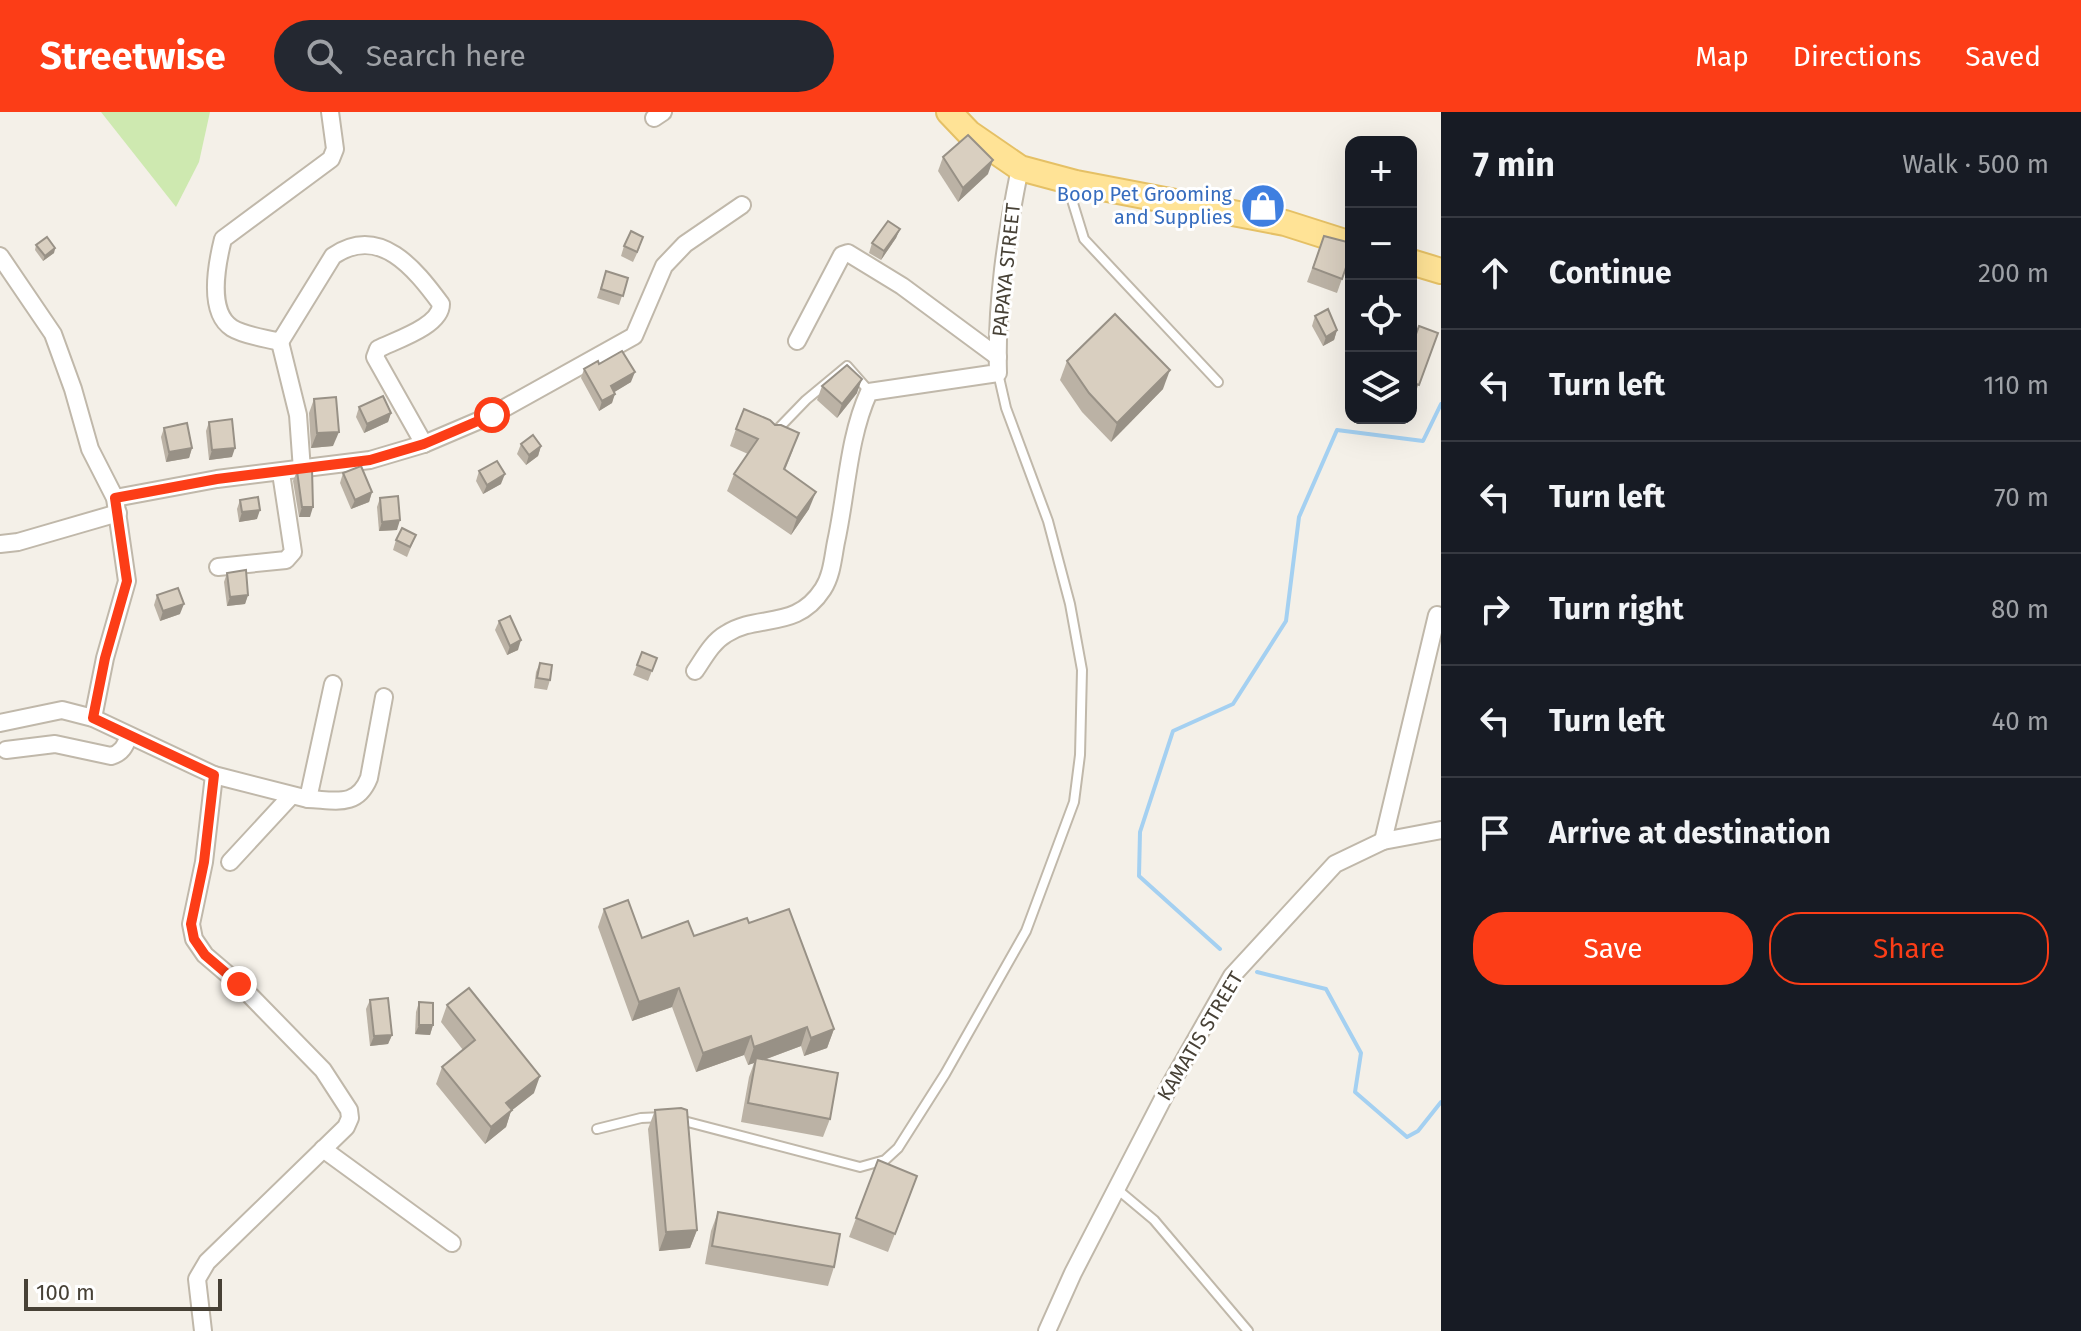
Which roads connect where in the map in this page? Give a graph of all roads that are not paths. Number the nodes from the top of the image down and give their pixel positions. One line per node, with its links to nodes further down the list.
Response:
1 (330, 112): 11 (street)
2 (949, 112): 3 (main road)
3 (1020, 168): 4 (main road); 12 (street, PAPAYA STREET)
4 (1076, 183): 6 (main road); 13 (lane)
5 (742, 205): 16 (street)
6 (1345, 242)
7 (0, 256): 19 (street)
8 (1417, 264): 9 (main road)
9 (1441, 271)
10 (797, 341): 12 (street)
11 (280, 342): 16 (street); 17 (street)
12 (998, 365): 14 (street); 35 (lane)
13 (1218, 382)
14 (869, 392): 15 (lane); 23 (street)
15 (771, 436)
16 (424, 444): 17 (street)
17 (302, 470): 18 (street)
18 (281, 473): 19 (street); 21 (street)
19 (117, 505): 20 (street); 26 (street)
20 (0, 544)
21 (218, 567)
22 (1437, 615): 33 (street)
23 (695, 671)
24 (333, 684): 31 (street)
25 (384, 697): 31 (street)
26 (93, 718): 27 (street); 28 (street)
27 (0, 723)
28 (129, 736): 29 (street); 30 (street)
29 (6, 750)
30 (214, 775): 31 (street); 36 (street)
31 (300, 798): 34 (street)
32 (1441, 830): 33 (street, KAMATIS STREET)
33 (1383, 841): 37 (street, KAMATIS STREET)
34 (230, 862)
35 (597, 1129)
36 (323, 1149): 38 (street); 39 (street)
37 (1117, 1189): 40 (street, KAMATIS STREET); 41 (lane)
38 (452, 1243)
39 (203, 1331)
40 (1047, 1331)
41 (1248, 1331)

